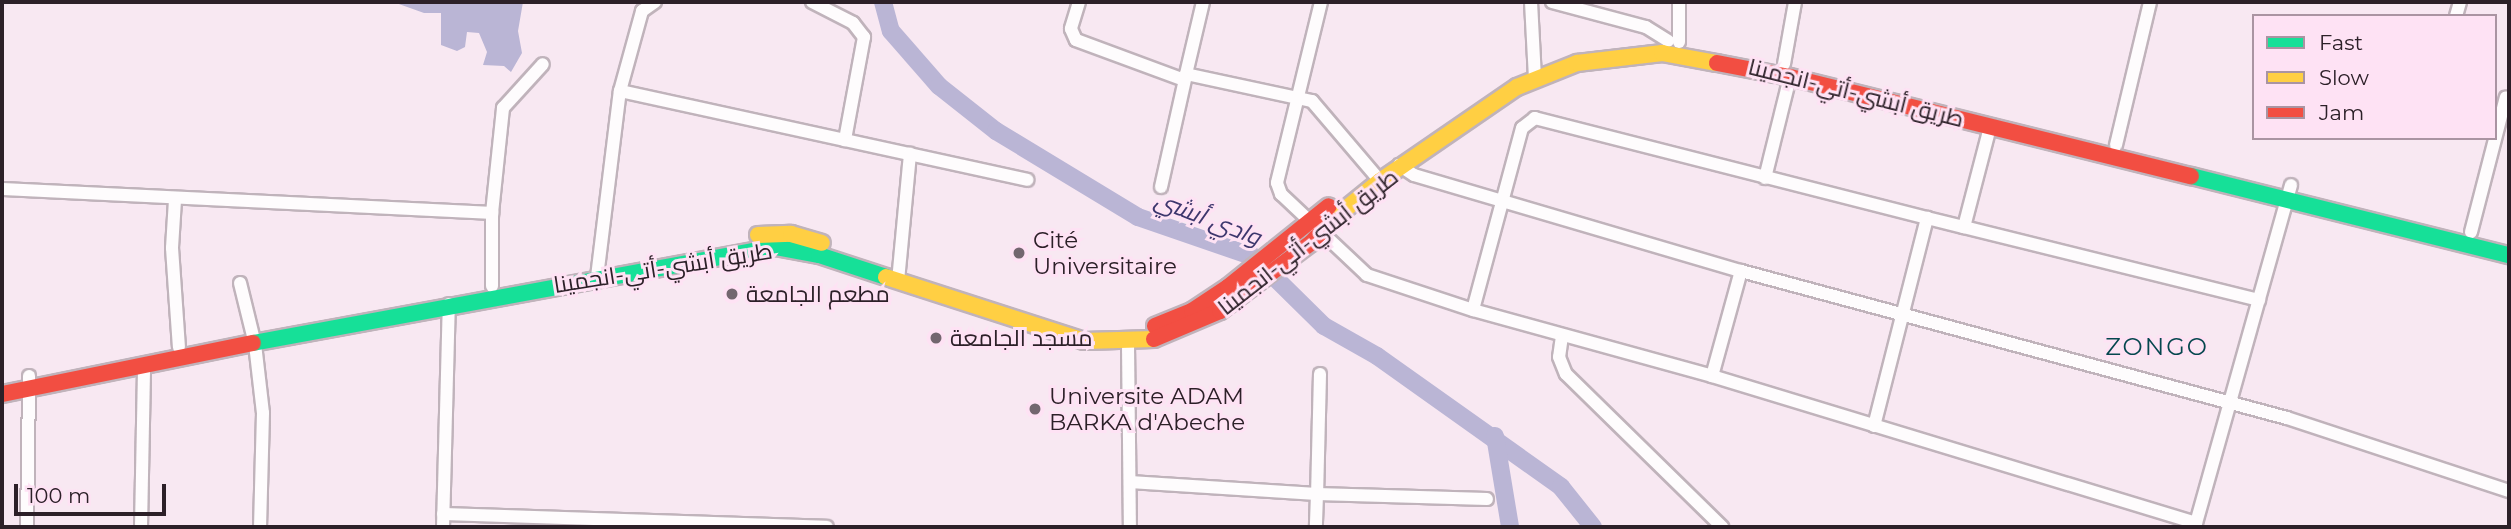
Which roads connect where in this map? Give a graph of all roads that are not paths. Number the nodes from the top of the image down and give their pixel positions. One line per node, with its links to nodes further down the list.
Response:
1 (655, 2): 16 (street)
2 (812, 2): 22 (street)
3 (1079, 2): 15 (street)
4 (1203, 2): 15 (street)
5 (1321, 2): 18 (street)
6 (1531, 2): 14 (street)
7 (1552, 2): 11 (street)
8 (1679, 2): 11 (street)
9 (1795, 2): 13 (street)
10 (2150, 2): 24 (street)
11 (1673, 42): 13 (highway); 14 (highway)
12 (543, 64): 36 (street)
13 (1787, 70): 14 (highway, طريق أبشي-أتي-انجمينا); 19 (highway); 28 (street)
14 (1534, 72): 26 (highway)
15 (1185, 77): 18 (street); 30 (street)
16 (620, 90): 22 (street); 43 (street)
17 (2504, 96): 20 (street)
18 (1297, 99): 27 (street); 38 (street)
19 (1939, 106): 21 (highway, طريق أبشي-أتي-انجمينا); 24 (highway)
20 (2497, 125)
21 (1990, 127): 32 (highway, طريق أبشي-أتي-انجمينا); 39 (street)
22 (845, 140): 25 (street)
23 (2493, 140): 40 (street)
24 (2116, 145): 32 (highway)
25 (910, 154): 29 (street); 45 (street)
26 (1399, 164): 27 (highway); 34 (street)
27 (1377, 177): 38 (highway)
28 (1765, 178): 34 (street); 37 (street)
29 (1027, 180)
30 (1161, 187)
31 (2, 189): 33 (street)
32 (2289, 191): 35 (highway); 49 (street)
33 (175, 200): 36 (street); 58 (street)
34 (1500, 201): 44 (street); 52 (street)
35 (2365, 212): 40 (highway); 42 (highway)
36 (492, 213): 47 (street)
37 (1927, 218): 39 (street); 54 (street)
38 (1311, 225): 48 (highway); 48 (highway, طريق أبشي-أتي-انجمينا); 52 (street)
39 (1964, 227): 49 (street)
40 (2471, 232): 41 (highway)
41 (2509, 242)
42 (2509, 255)
43 (597, 271): 45 (highway); 47 (highway); 50 (highway, طريق أبشي-أتي-انجمينا)
44 (1741, 271): 54 (street); 61 (street)
45 (900, 275): 51 (highway); 57 (highway, طريق أبشي-أتي-انجمينا)
46 (240, 283): 56 (street)
47 (492, 286): 53 (highway)
48 (1233, 293): 51 (highway)
49 (2259, 300): 65 (street)
50 (449, 304): 53 (highway, طريق أبشي-أتي-انجمينا); 71 (street)
51 (1215, 305): 57 (highway, طريق أبشي-أتي-انجمينا)
52 (1473, 310): 55 (street)
53 (365, 316): 56 (highway)
54 (1905, 317): 65 (street); 66 (street)
55 (1562, 336): 61 (street); 80 (street)
56 (254, 338): 58 (highway); 59 (highway); 75 (street)
57 (1128, 344): 67 (street)
58 (179, 347): 63 (highway)
59 (144, 365): 63 (highway); 74 (street)
60 (1320, 374): 69 (street)
61 (1712, 376): 66 (street)
62 (2, 381): 63 (highway)
63 (29, 382): 64 (highway); 73 (street)
64 (2, 394)
65 (2231, 403): 68 (street); 72 (street)
66 (1874, 426): 72 (street)
67 (1130, 482): 69 (street); 78 (street)
68 (2509, 491)
69 (1317, 494): 70 (street); 79 (street)
70 (1487, 499)
71 (443, 514): 76 (street); 77 (street)
72 (2200, 526)
73 (27, 527)
74 (141, 527)
75 (260, 527)
76 (443, 527)
77 (827, 527)
78 (1130, 527)
79 (1316, 527)
80 (1722, 527)

